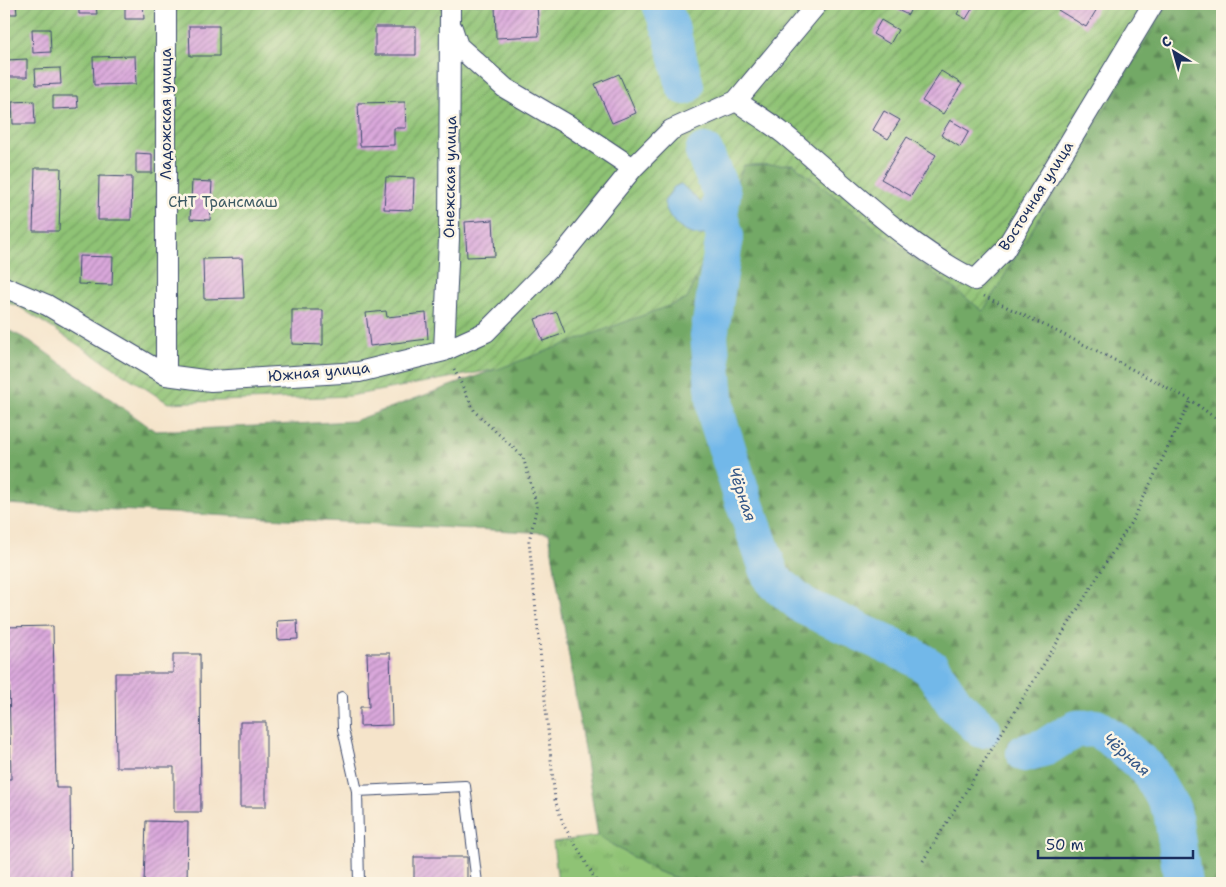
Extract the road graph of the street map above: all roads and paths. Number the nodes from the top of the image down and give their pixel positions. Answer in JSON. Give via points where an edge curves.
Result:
{"nodes":[{"id":1,"x":166,"y":4,"type":"edge"},
{"id":2,"x":817,"y":4,"type":"edge"},
{"id":3,"x":1153,"y":4,"type":"edge"},
{"id":4,"x":450,"y":11,"type":"edge"},
{"id":5,"x":736,"y":101,"type":"junction"},
{"id":6,"x":632,"y":168,"type":"junction"},
{"id":7,"x":975,"y":280,"type":"junction"},
{"id":8,"x":4,"y":287,"type":"edge"},
{"id":9,"x":444,"y":351,"type":"junction"},
{"id":10,"x":166,"y":374,"type":"junction"},
{"id":11,"x":1191,"y":400,"type":"junction"},
{"id":12,"x":1222,"y":423,"type":"edge"},
{"id":13,"x":342,"y":697,"type":"dead end"},
{"id":14,"x":357,"y":791,"type":"junction"},
{"id":15,"x":923,"y":861,"type":"dead end"},
{"id":16,"x":359,"y":883,"type":"edge"},
{"id":17,"x":477,"y":883,"type":"edge"},
{"id":18,"x":597,"y":883,"type":"edge"}],
"edges":[{"from":1,"to":10,"type":"street","name":"Ладожская улица"},
{"from":2,"to":5,"type":"street"},
{"from":3,"to":7,"type":"street","name":"Восточная улица","via":[[1004,251]]},
{"from":4,"to":6,"type":"street","via":[[458,46],[505,88]]},
{"from":4,"to":9,"type":"street","name":"Онежская улица","via":[[449,239]]},
{"from":5,"to":6,"type":"street","name":"Южная улица","via":[[671,130]]},
{"from":5,"to":7,"type":"street","via":[[782,133],[877,215],[946,266]]},
{"from":6,"to":9,"type":"street","name":"Южная улица","via":[[564,252],[486,332]]},
{"from":7,"to":11,"type":"path","via":[[984,296]]},
{"from":8,"to":10,"type":"street","name":"Южная улица","via":[[47,305]]},
{"from":9,"to":10,"type":"street","name":"Южная улица","via":[[359,372],[211,380]]},
{"from":9,"to":18,"type":"path","via":[[475,412],[523,457],[537,506],[529,541],[555,800],[564,826]]},
{"from":11,"to":12,"type":"path"},
{"from":11,"to":15,"type":"path","via":[[1132,519]]},
{"from":13,"to":14,"type":"lane","via":[[343,729]]},
{"from":14,"to":16,"type":"lane"},
{"from":14,"to":17,"type":"lane","via":[[465,786]]}]}
